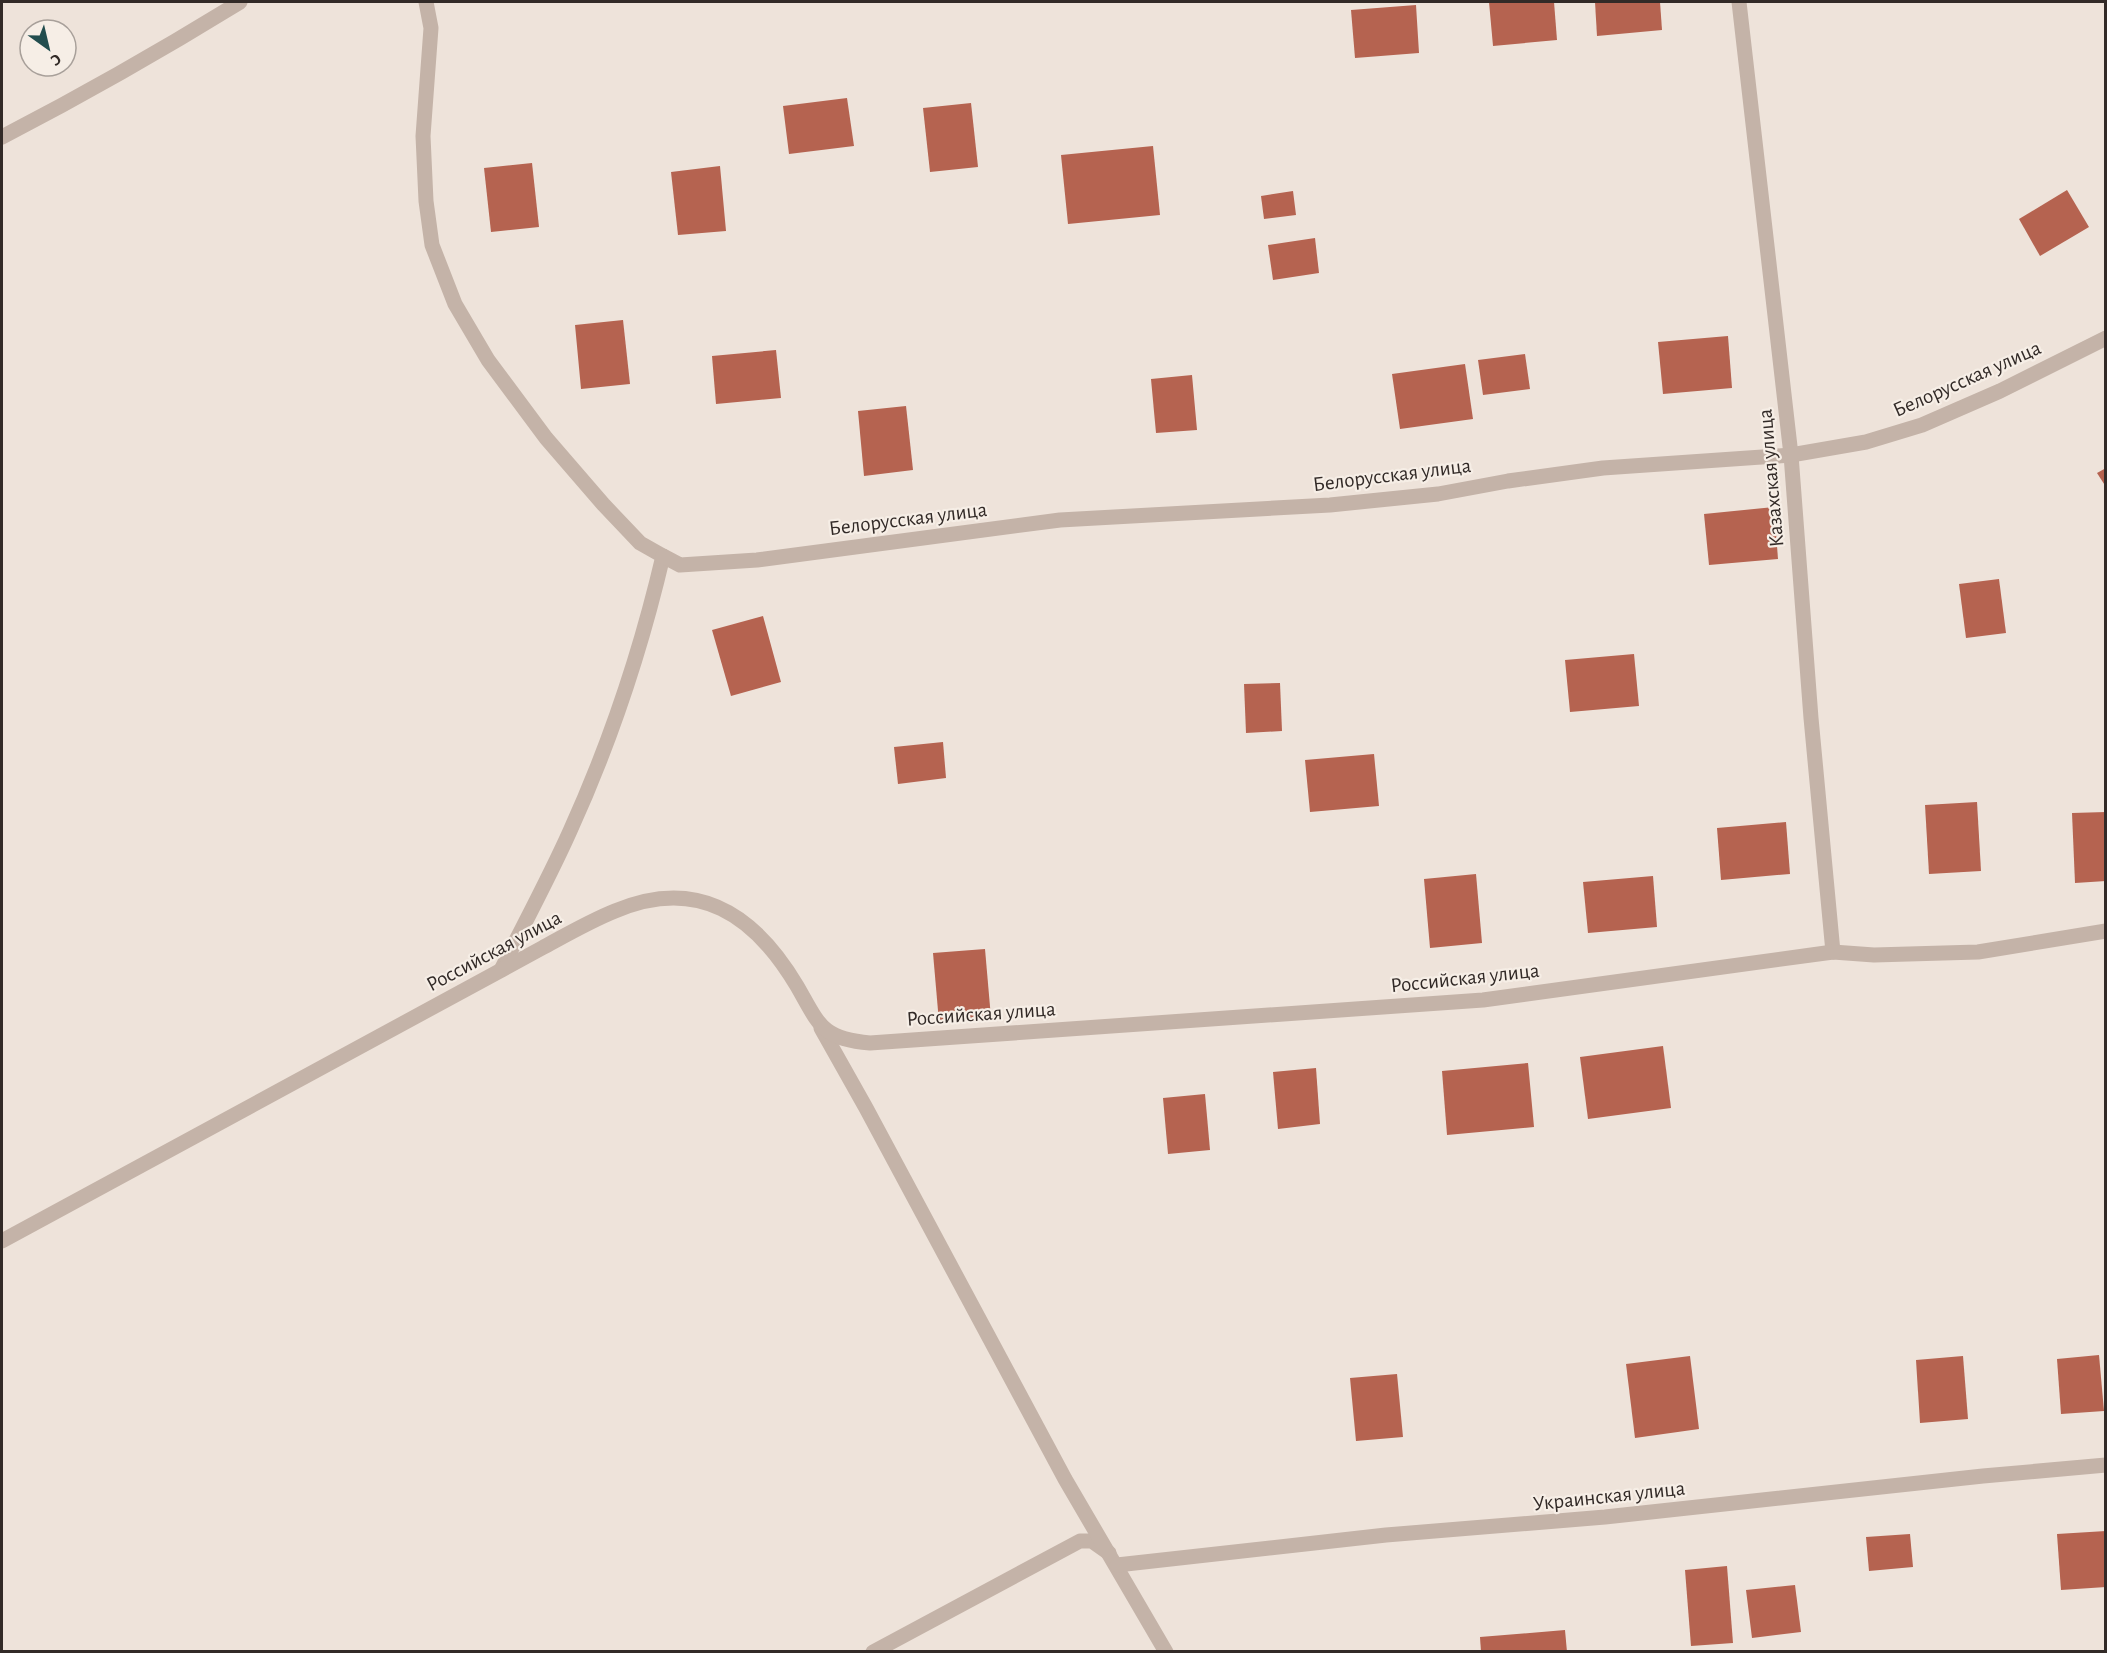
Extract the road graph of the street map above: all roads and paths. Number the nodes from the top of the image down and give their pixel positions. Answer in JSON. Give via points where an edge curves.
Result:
{"nodes":[{"id":1,"x":240,"y":2,"type":"edge"},
{"id":2,"x":426,"y":2,"type":"edge"},
{"id":3,"x":1738,"y":2,"type":"edge"},
{"id":4,"x":2,"y":137,"type":"edge"},
{"id":5,"x":2106,"y":338,"type":"edge"},
{"id":6,"x":1791,"y":454,"type":"junction"},
{"id":7,"x":663,"y":556,"type":"junction"},
{"id":8,"x":2106,"y":931,"type":"edge"},
{"id":9,"x":1833,"y":952,"type":"junction"},
{"id":10,"x":501,"y":970,"type":"junction"},
{"id":11,"x":818,"y":1023,"type":"junction"},
{"id":12,"x":2,"y":1241,"type":"edge"},
{"id":13,"x":2106,"y":1466,"type":"edge"},
{"id":14,"x":1113,"y":1559,"type":"junction"},
{"id":15,"x":873,"y":1652,"type":"edge"},
{"id":16,"x":1166,"y":1652,"type":"edge"}],
"edges":[{"from":1,"to":4,"type":"street"},
{"from":2,"to":7,"type":"street","name":"Белорусская улица","via":[[431,28],[423,136],[426,201],[432,245],[455,304],[488,360],[546,438],[640,543]]},
{"from":3,"to":6,"type":"street","name":"Казахская улица"},
{"from":5,"to":6,"type":"street","name":"Белорусская улица","via":[[1922,426],[1866,442]]},
{"from":6,"to":7,"type":"street","name":"Белорусская улица","via":[[1603,468],[1438,494],[1330,505],[1060,520],[757,560],[680,565]]},
{"from":6,"to":9,"type":"street","name":"Казахская улица"},
{"from":7,"to":10,"type":"street","via":[[622,701],[570,831]]},
{"from":8,"to":9,"type":"street","name":"Российская улица","via":[[1978,952]]},
{"from":9,"to":11,"type":"street","name":"Российская улица","via":[[1483,1000],[1242,1017],[870,1043],[840,1038]]},
{"from":10,"to":11,"type":"street","name":"Российская улица","via":[[616,910],[668,899],[708,903],[734,914],[755,932],[796,984]]},
{"from":10,"to":12,"type":"street","name":"Российская улица"},
{"from":11,"to":14,"type":"street","via":[[1065,1479]]},
{"from":13,"to":14,"type":"street","name":"Украинская улица","via":[[1594,1518]]},
{"from":14,"to":15,"type":"street","via":[[1098,1543],[1080,1541]]},
{"from":14,"to":16,"type":"street"}]}
